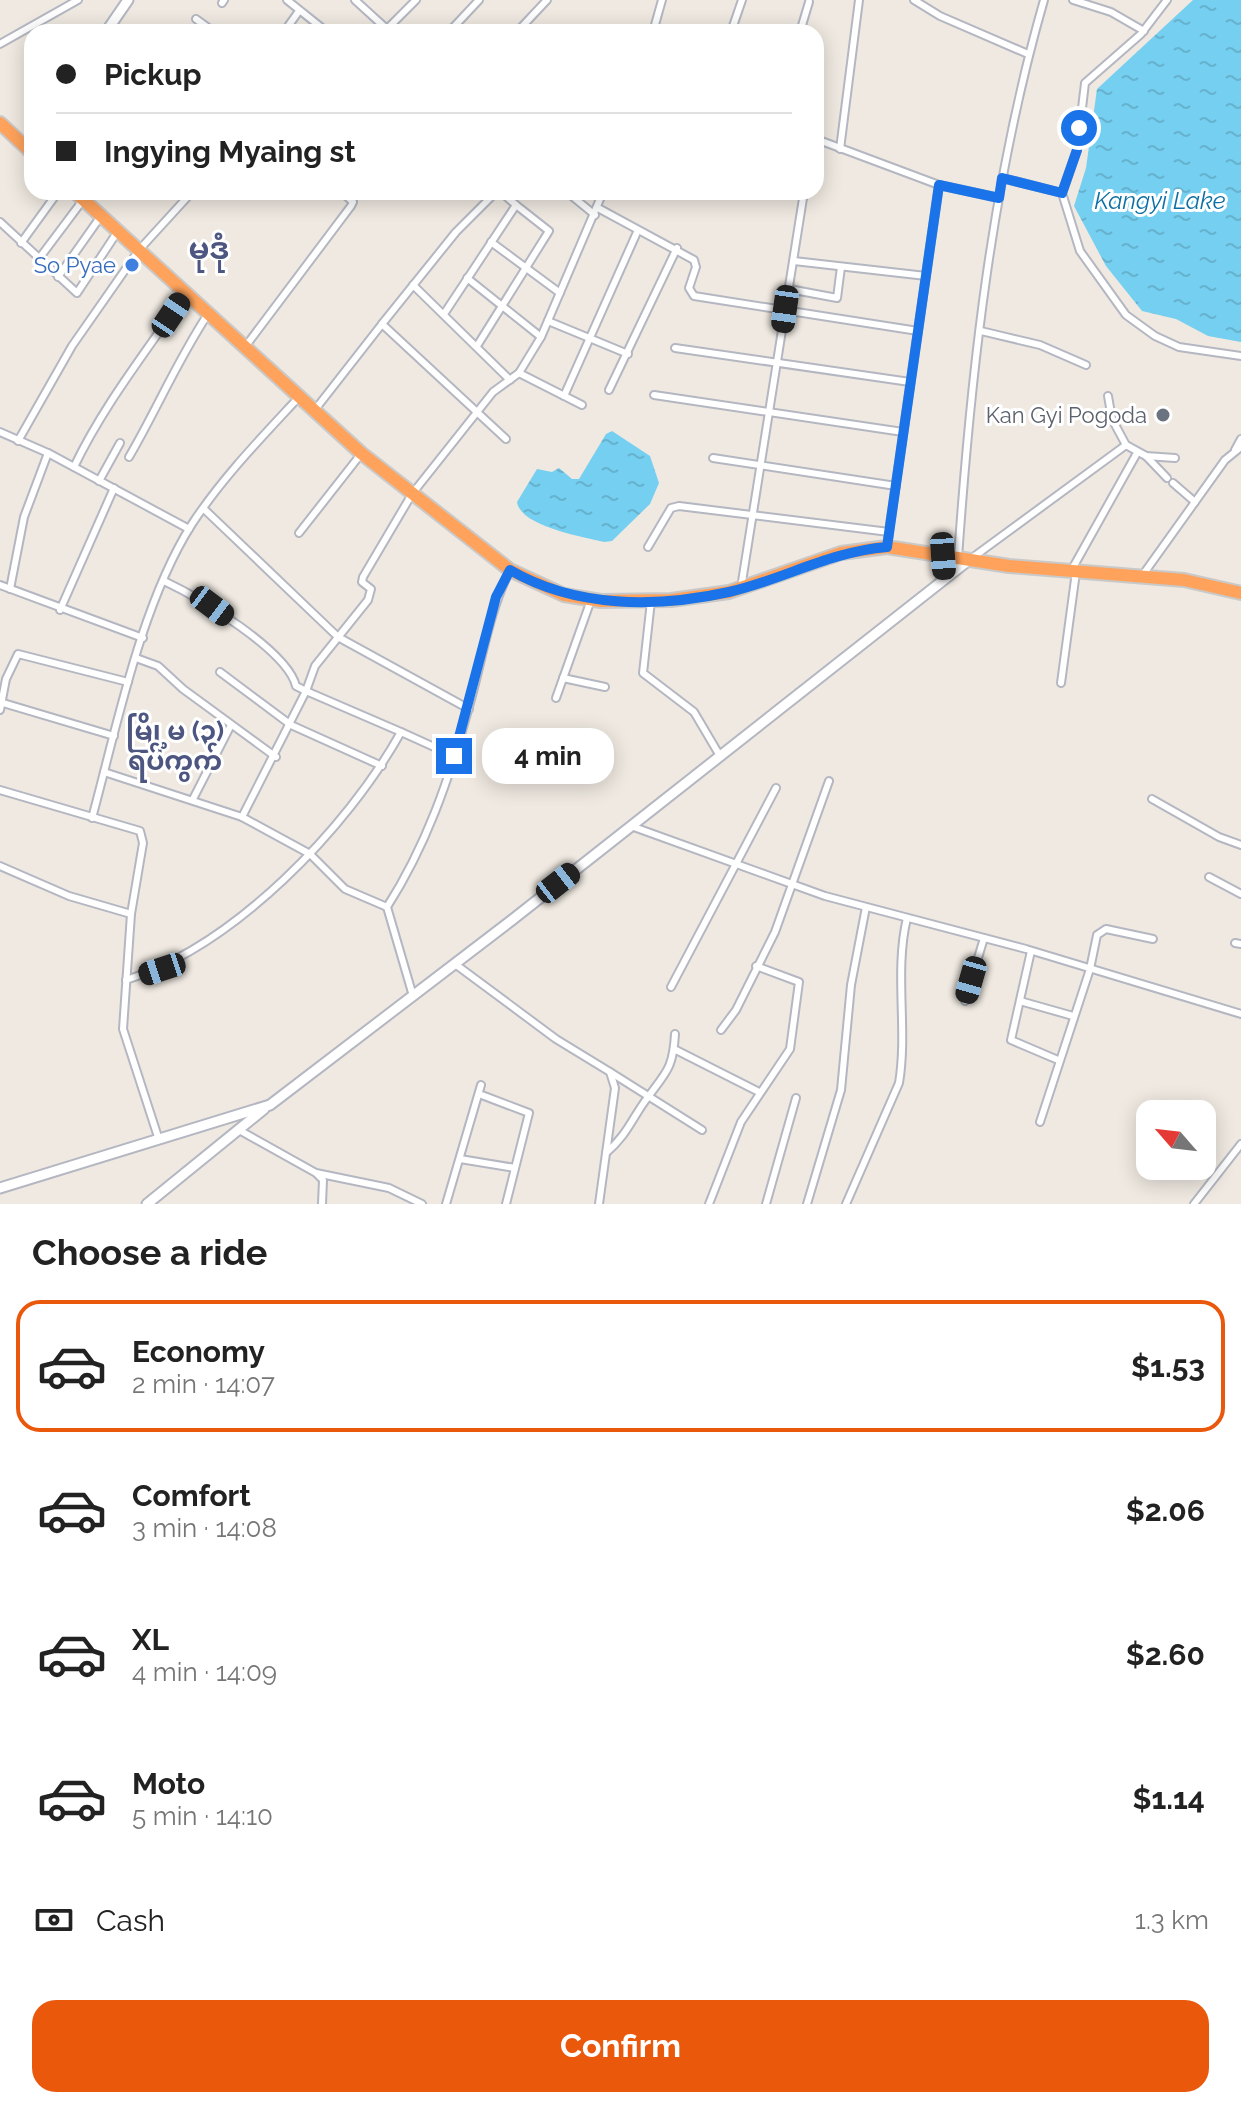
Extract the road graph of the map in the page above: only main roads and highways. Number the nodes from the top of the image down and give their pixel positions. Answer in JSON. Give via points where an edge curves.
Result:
{"nodes":[{"id":1,"x":128,"y":0,"type":"edge"},
{"id":2,"x":112,"y":24,"type":"edge"},
{"id":3,"x":0,"y":123,"type":"edge"},
{"id":4,"x":24,"y":141,"type":"edge"},
{"id":5,"x":83,"y":200,"type":"edge"},
{"id":6,"x":943,"y":556,"type":"junction"},
{"id":7,"x":964,"y":559,"type":"junction"},
{"id":8,"x":944,"y":577,"type":"junction"},
{"id":9,"x":1241,"y":593,"type":"edge"},
{"id":10,"x":270,"y":1105,"type":"junction"},
{"id":11,"x":0,"y":1188,"type":"edge"},
{"id":12,"x":147,"y":1204,"type":"edge"}],
"edges":[{"from":1,"to":2,"type":"main road"},
{"from":3,"to":4,"type":"highway"},
{"from":5,"to":6,"type":"highway","via":[[361,453],[510,570],[548,589],[591,600],[651,600],[741,588],[841,553],[887,547]]},
{"from":6,"to":7,"type":"highway"},
{"from":6,"to":8,"type":"main road"},
{"from":7,"to":8,"type":"main road"},
{"from":7,"to":9,"type":"highway","via":[[1142,576]]},
{"from":8,"to":10,"type":"main road"},
{"from":10,"to":11,"type":"main road"},
{"from":10,"to":12,"type":"main road"}]}
